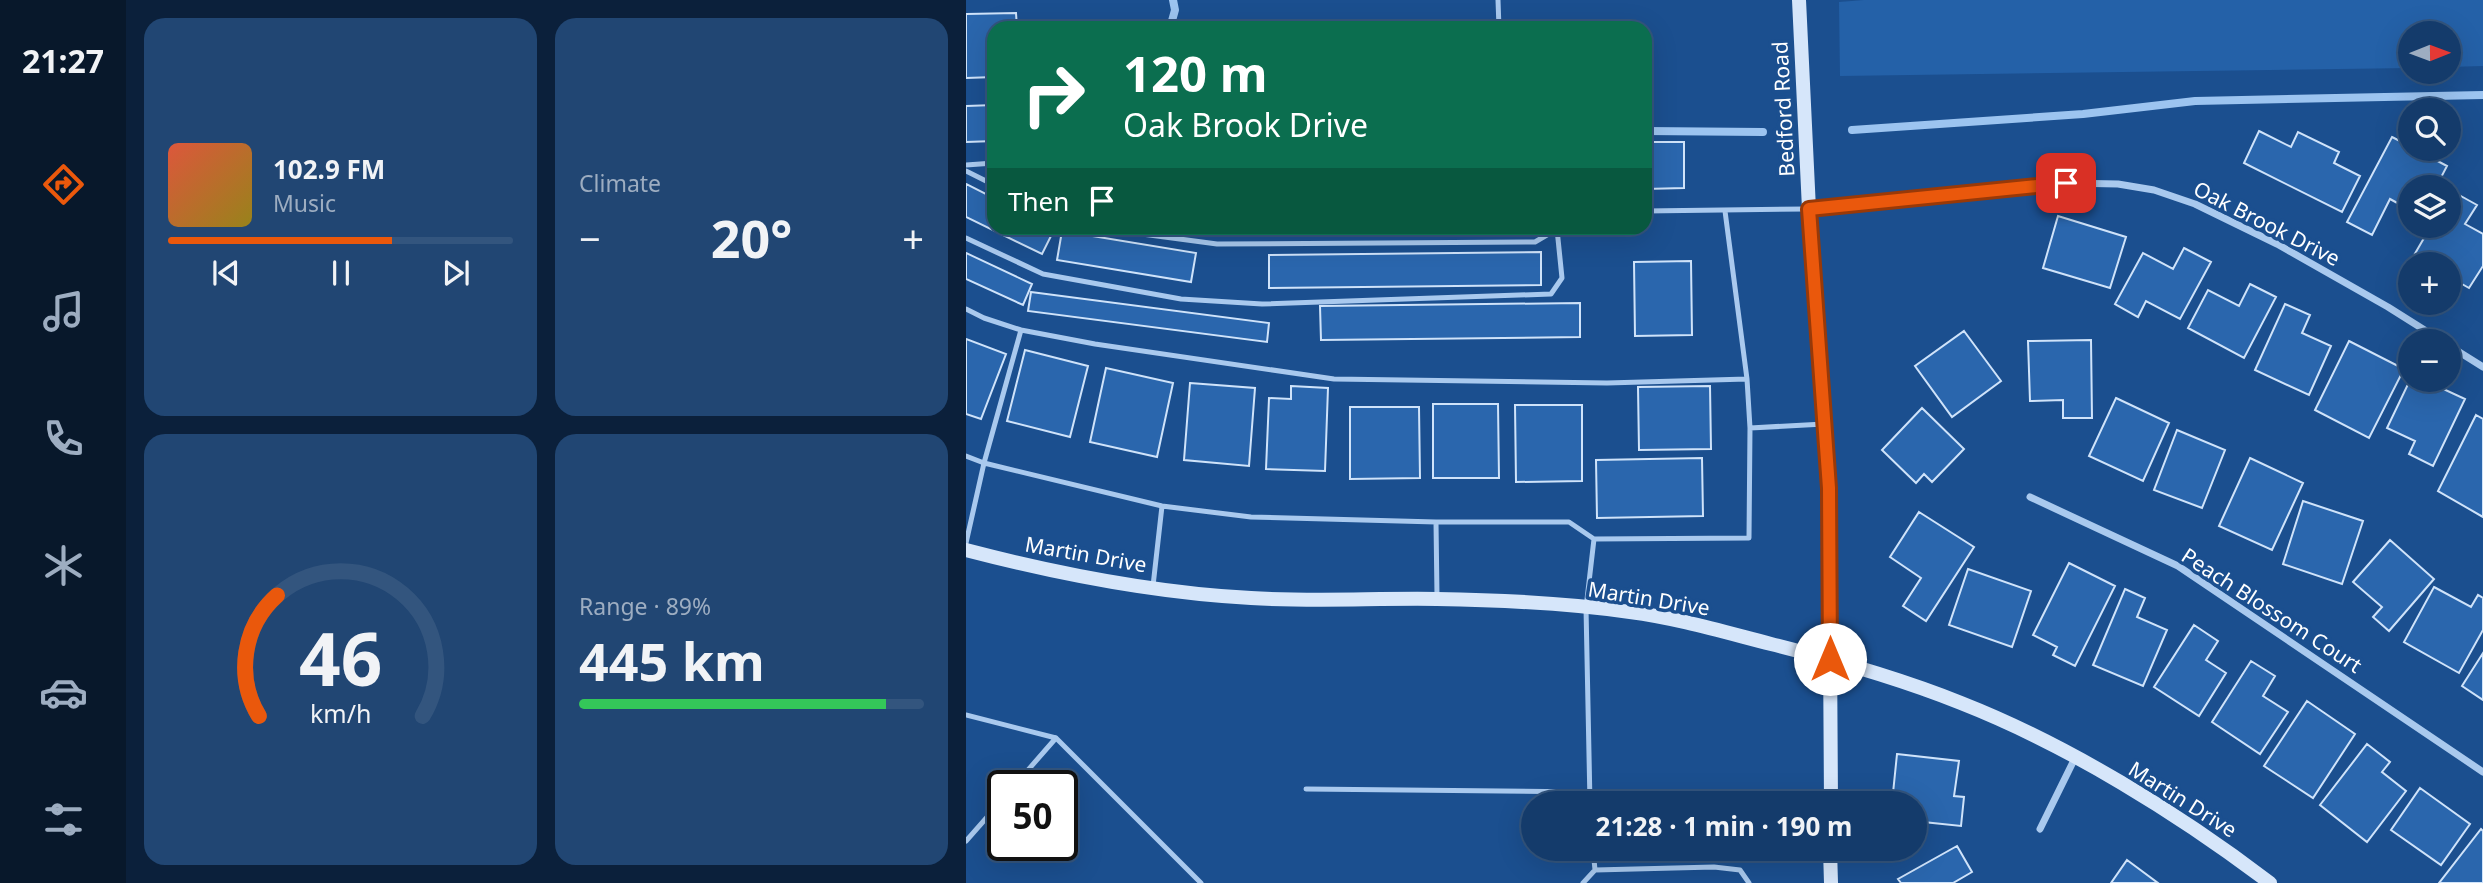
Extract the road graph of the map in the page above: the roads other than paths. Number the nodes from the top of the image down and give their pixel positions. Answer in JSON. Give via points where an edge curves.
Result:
{"nodes":[{"id":1,"x":1498,"y":0,"type":"edge"},
{"id":2,"x":1799,"y":0,"type":"edge"},
{"id":3,"x":1499,"y":21,"type":"edge"},
{"id":4,"x":987,"y":164,"type":"edge"},
{"id":5,"x":966,"y":165,"type":"edge"},
{"id":6,"x":966,"y":171,"type":"edge"},
{"id":7,"x":987,"y":181,"type":"edge"},
{"id":8,"x":1809,"y":209,"type":"junction"},
{"id":9,"x":1652,"y":211,"type":"edge"},
{"id":10,"x":1726,"y":211,"type":"junction"},
{"id":11,"x":1150,"y":235,"type":"edge"},
{"id":12,"x":1546,"y":235,"type":"edge"},
{"id":13,"x":1559,"y":235,"type":"edge"},
{"id":14,"x":966,"y":238,"type":"edge"},
{"id":15,"x":966,"y":309,"type":"edge"},
{"id":16,"x":2423,"y":329,"type":"edge"},
{"id":17,"x":1021,"y":330,"type":"junction"},
{"id":18,"x":2461,"y":353,"type":"edge"},
{"id":19,"x":2483,"y":367,"type":"edge"},
{"id":20,"x":1747,"y":379,"type":"junction"},
{"id":21,"x":1825,"y":424,"type":"junction"},
{"id":22,"x":1750,"y":428,"type":"junction"},
{"id":23,"x":966,"y":456,"type":"edge"},
{"id":24,"x":984,"y":463,"type":"junction"},
{"id":25,"x":2030,"y":497,"type":"dead end"},
{"id":26,"x":1162,"y":506,"type":"junction"},
{"id":27,"x":1436,"y":522,"type":"junction"},
{"id":28,"x":1594,"y":539,"type":"junction"},
{"id":29,"x":966,"y":543,"type":"edge"},
{"id":30,"x":966,"y":550,"type":"edge"},
{"id":31,"x":1153,"y":587,"type":"junction"},
{"id":32,"x":1437,"y":599,"type":"junction"},
{"id":33,"x":1586,"y":608,"type":"junction"},
{"id":34,"x":1830,"y":659,"type":"junction"},
{"id":35,"x":966,"y":715,"type":"edge"},
{"id":36,"x":1056,"y":738,"type":"junction"},
{"id":37,"x":2075,"y":758,"type":"junction"},
{"id":38,"x":1028,"y":770,"type":"edge"},
{"id":39,"x":2483,"y":772,"type":"edge"},
{"id":40,"x":1306,"y":789,"type":"dead end"},
{"id":41,"x":1521,"y":791,"type":"edge"},
{"id":42,"x":1590,"y":791,"type":"edge"},
{"id":43,"x":1830,"y":791,"type":"edge"},
{"id":44,"x":987,"y":817,"type":"edge"},
{"id":45,"x":2039,"y":829,"type":"dead end"},
{"id":46,"x":966,"y":841,"type":"edge"},
{"id":47,"x":1594,"y":861,"type":"edge"},
{"id":48,"x":1830,"y":861,"type":"edge"},
{"id":49,"x":1595,"y":870,"type":"junction"},
{"id":50,"x":1201,"y":883,"type":"edge"},
{"id":51,"x":1583,"y":883,"type":"edge"},
{"id":52,"x":1749,"y":883,"type":"edge"},
{"id":53,"x":1831,"y":883,"type":"edge"},
{"id":54,"x":2270,"y":883,"type":"edge"}],
"edges":[{"from":1,"to":3,"type":"lane"},
{"from":2,"to":8,"type":"street","name":"Bedford Road"},
{"from":4,"to":5,"type":"lane"},
{"from":6,"to":7,"type":"lane"},
{"from":8,"to":10,"type":"lane"},
{"from":8,"to":16,"type":"street","name":"Oak Brook Drive","via":[[2066,183],[2154,190],[2195,204],[2277,244]]},
{"from":8,"to":21,"type":"street","name":"Bedford Road"},
{"from":9,"to":10,"type":"lane"},
{"from":10,"to":20,"type":"lane"},
{"from":11,"to":12,"type":"lane","via":[[1217,244],[1535,242]]},
{"from":13,"to":14,"type":"lane","via":[[1562,278],[1550,294],[1262,304],[1181,299],[1043,274]]},
{"from":15,"to":17,"type":"lane"},
{"from":17,"to":20,"type":"lane","via":[[1334,379],[1607,383]]},
{"from":17,"to":24,"type":"lane"},
{"from":18,"to":19,"type":"street"},
{"from":20,"to":22,"type":"lane"},
{"from":21,"to":22,"type":"lane"},
{"from":21,"to":34,"type":"street","name":"Bedford Road"},
{"from":22,"to":28,"type":"lane","via":[[1749,538]]},
{"from":23,"to":24,"type":"lane"},
{"from":24,"to":26,"type":"lane"},
{"from":24,"to":29,"type":"lane"},
{"from":25,"to":39,"type":"street","name":"Peach Blossom Court","via":[[2178,566]]},
{"from":26,"to":27,"type":"lane","via":[[1251,517]]},
{"from":26,"to":31,"type":"lane"},
{"from":27,"to":28,"type":"lane","via":[[1569,522]]},
{"from":27,"to":32,"type":"lane"},
{"from":28,"to":33,"type":"lane"},
{"from":30,"to":31,"type":"street","name":"Martin Drive"},
{"from":31,"to":32,"type":"street","name":"Martin Drive","via":[[1250,598]]},
{"from":32,"to":33,"type":"street","name":"Martin Drive"},
{"from":33,"to":34,"type":"street","name":"Martin Drive","via":[[1683,622]]},
{"from":33,"to":42,"type":"lane"},
{"from":34,"to":37,"type":"street","name":"Martin Drive","via":[[1966,705]]},
{"from":34,"to":43,"type":"street","name":"Bedford Road"},
{"from":35,"to":36,"type":"lane"},
{"from":36,"to":38,"type":"lane"},
{"from":36,"to":50,"type":"lane"},
{"from":37,"to":45,"type":"street"},
{"from":37,"to":54,"type":"street","name":"Martin Drive"},
{"from":40,"to":41,"type":"lane"},
{"from":44,"to":46,"type":"lane"},
{"from":47,"to":49,"type":"lane"},
{"from":48,"to":53,"type":"street"},
{"from":49,"to":51,"type":"lane"},
{"from":49,"to":52,"type":"lane","via":[[1727,868],[1740,870]]}]}
